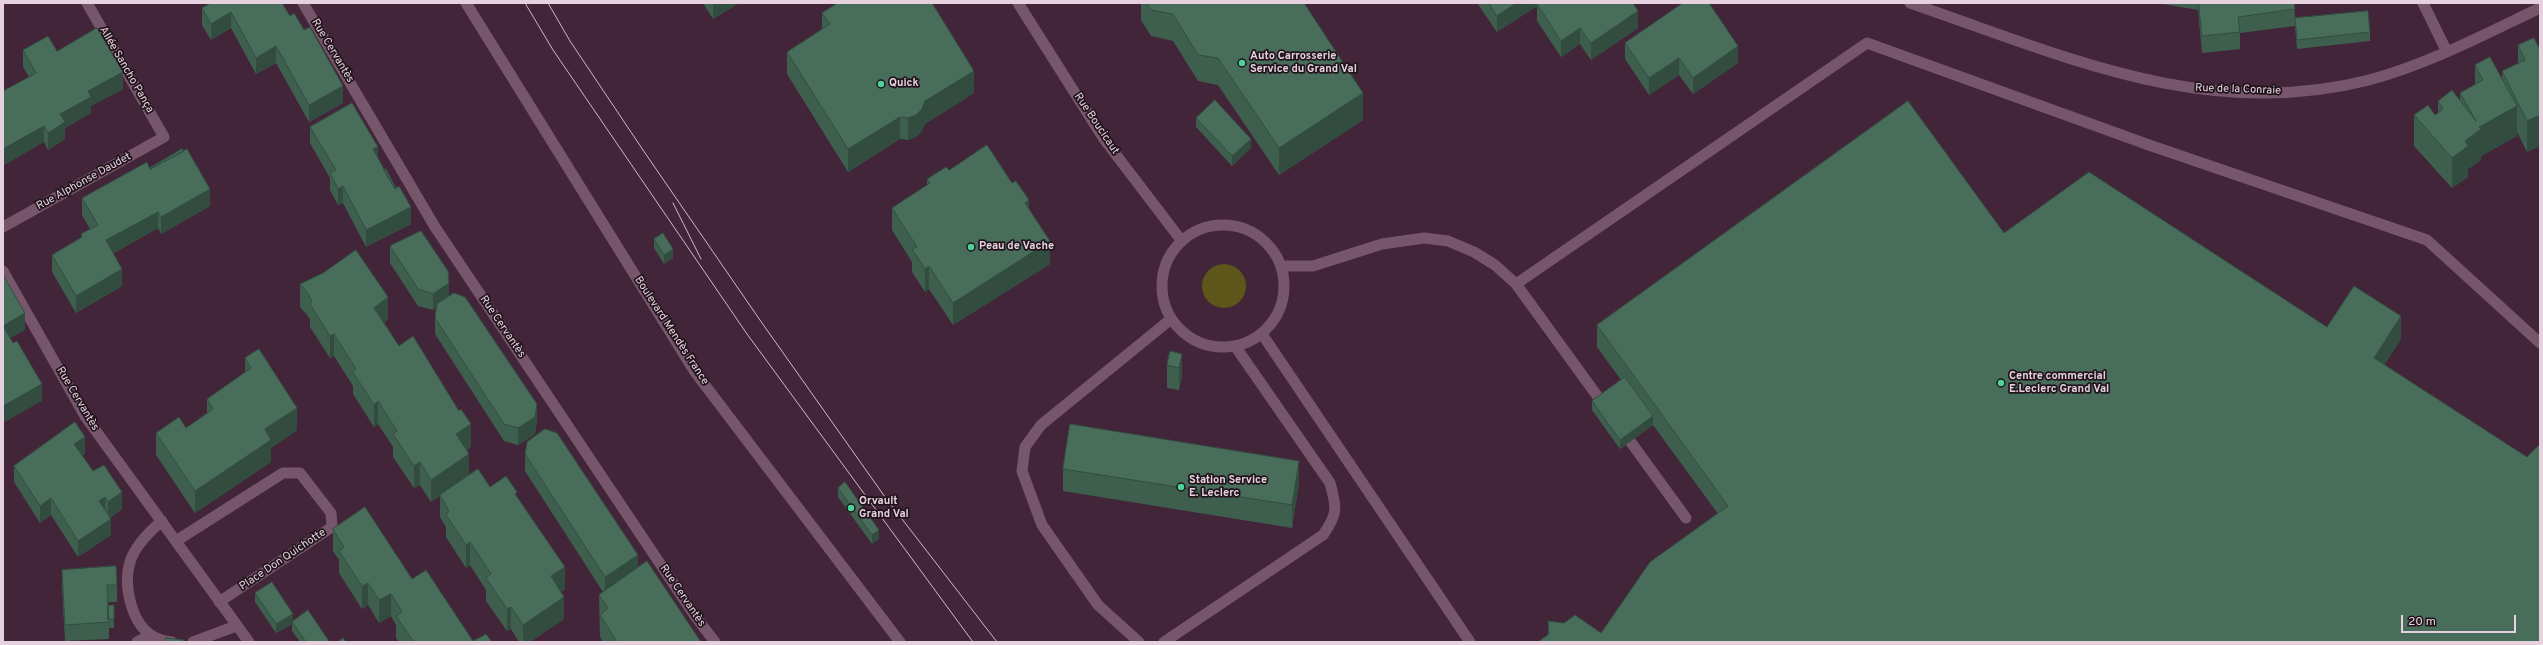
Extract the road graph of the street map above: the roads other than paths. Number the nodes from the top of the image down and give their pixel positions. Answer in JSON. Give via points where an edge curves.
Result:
{"nodes":[{"id":1,"x":87,"y":3,"type":"edge"},
{"id":2,"x":303,"y":3,"type":"edge"},
{"id":3,"x":466,"y":3,"type":"edge"},
{"id":4,"x":1018,"y":3,"type":"edge"},
{"id":5,"x":1910,"y":3,"type":"edge"},
{"id":6,"x":2423,"y":3,"type":"edge"},
{"id":7,"x":2540,"y":8,"type":"edge"},
{"id":8,"x":2447,"y":52,"type":"junction"},
{"id":9,"x":164,"y":137,"type":"joint"},
{"id":10,"x":3,"y":227,"type":"edge"},
{"id":11,"x":1181,"y":240,"type":"junction"},
{"id":12,"x":1281,"y":266,"type":"junction"},
{"id":13,"x":3,"y":271,"type":"edge"},
{"id":14,"x":1516,"y":284,"type":"junction"},
{"id":15,"x":1172,"y":319,"type":"junction"},
{"id":16,"x":1262,"y":334,"type":"junction"},
{"id":17,"x":2540,"y":344,"type":"edge"},
{"id":18,"x":1235,"y":346,"type":"junction"},
{"id":19,"x":1686,"y":518,"type":"dead end"},
{"id":20,"x":162,"y":521,"type":"junction"},
{"id":21,"x":176,"y":541,"type":"junction"},
{"id":22,"x":219,"y":602,"type":"junction"},
{"id":23,"x":236,"y":626,"type":"junction"},
{"id":24,"x":151,"y":635,"type":"junction"},
{"id":25,"x":137,"y":642,"type":"edge"},
{"id":26,"x":172,"y":642,"type":"edge"},
{"id":27,"x":194,"y":642,"type":"edge"},
{"id":28,"x":249,"y":642,"type":"edge"},
{"id":29,"x":715,"y":642,"type":"edge"},
{"id":30,"x":900,"y":642,"type":"edge"},
{"id":31,"x":1139,"y":642,"type":"edge"},
{"id":32,"x":1164,"y":642,"type":"edge"},
{"id":33,"x":1470,"y":642,"type":"edge"}],
"edges":[{"from":1,"to":9,"type":"street","name":"Allée Sancho Pança"},
{"from":2,"to":29,"type":"street","name":"Rue Cervantès","via":[[435,227],[695,616]]},
{"from":3,"to":30,"type":"street","name":"Boulevard Mendès France","via":[[695,372]]},
{"from":4,"to":11,"type":"street","name":"Rue Boucicaut","via":[[1104,139]]},
{"from":5,"to":8,"type":"street","name":"Rue de la Conraie","via":[[2110,72],[2206,92],[2283,92],[2369,80]]},
{"from":6,"to":8,"type":"street"},
{"from":7,"to":8,"type":"street","name":"Rue de la Conraie"},
{"from":9,"to":10,"type":"street","name":"Rue Alphonse Daudet"},
{"from":11,"to":12,"type":"street","via":[[1198,230],[1218,224],[1238,226],[1262,239],[1272,248]]},
{"from":11,"to":15,"type":"street","via":[[1164,269],[1162,286],[1164,304]]},
{"from":12,"to":14,"type":"street","via":[[1313,266],[1382,244],[1424,238],[1448,241],[1474,252],[1495,265]]},
{"from":12,"to":16,"type":"street","via":[[1285,284],[1282,303],[1274,320]]},
{"from":13,"to":20,"type":"street","name":"Rue Cervantès","via":[[85,416]]},
{"from":14,"to":17,"type":"street","via":[[1867,43],[2149,145],[2426,240]]},
{"from":14,"to":19,"type":"street"},
{"from":15,"to":18,"type":"street","via":[[1184,333],[1199,343],[1217,347]]},
{"from":15,"to":31,"type":"street","via":[[1041,425],[1025,447],[1022,471],[1042,525],[1098,605]]},
{"from":16,"to":18,"type":"street"},
{"from":16,"to":33,"type":"street"},
{"from":18,"to":32,"type":"street","via":[[1330,483],[1335,502],[1335,519],[1323,535]]},
{"from":20,"to":21,"type":"street","name":"Rue Cervantès"},
{"from":20,"to":24,"type":"street","via":[[142,542],[130,562],[127,584],[132,608],[140,623]]},
{"from":21,"to":22,"type":"street","name":"Rue Cervantès"},
{"from":21,"to":22,"type":"street","name":"Place Don Quichotte","via":[[282,473],[300,473],[331,513],[332,527]]},
{"from":22,"to":23,"type":"street","name":"Rue Cervantès"},
{"from":23,"to":27,"type":"street"},
{"from":23,"to":28,"type":"street","name":"Rue Cervantès"},
{"from":24,"to":25,"type":"street"},
{"from":24,"to":26,"type":"street"}]}
